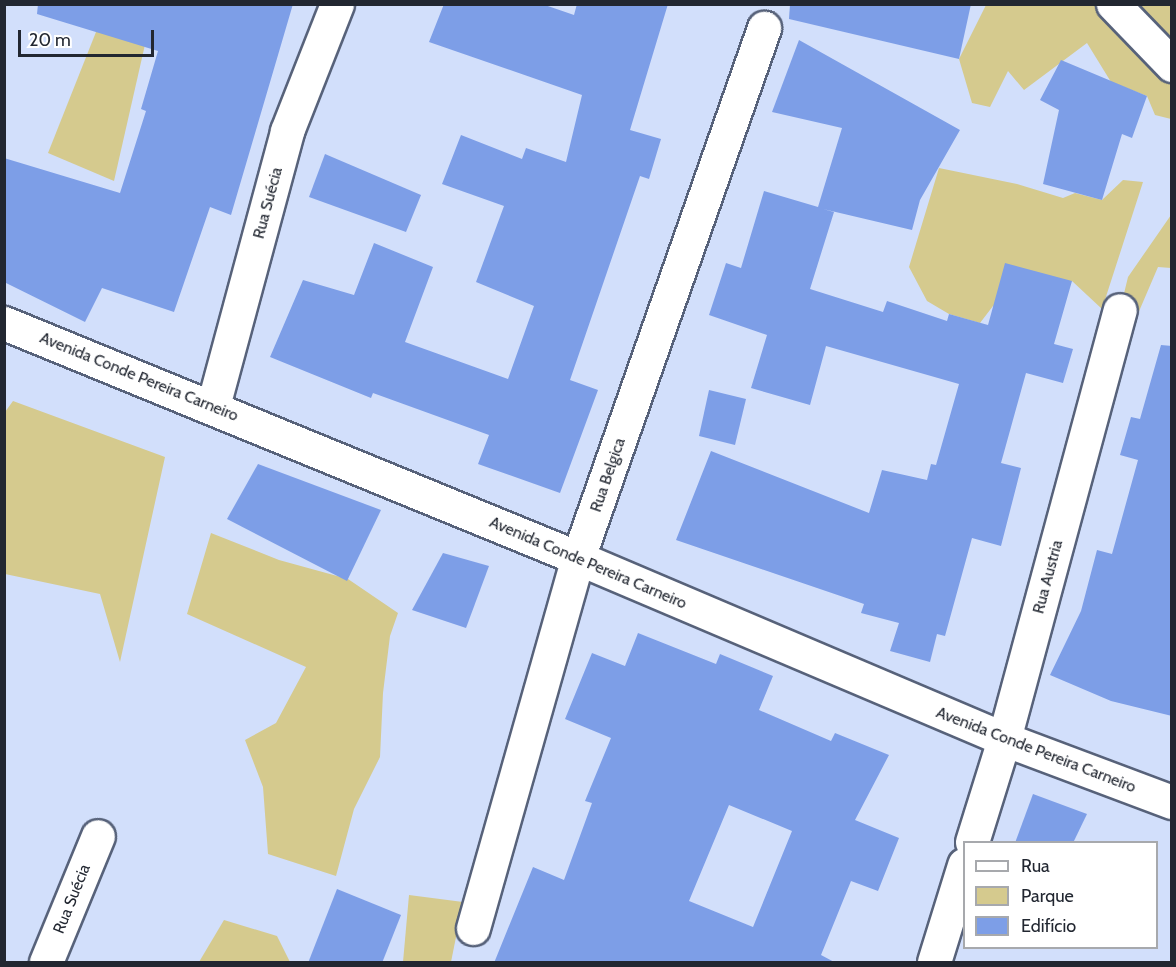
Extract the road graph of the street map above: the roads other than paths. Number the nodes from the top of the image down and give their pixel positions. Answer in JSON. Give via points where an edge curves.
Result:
{"nodes":[{"id":1,"x":337,"y":4,"type":"edge"},
{"id":2,"x":1113,"y":4,"type":"edge"},
{"id":3,"x":764,"y":28,"type":"dead end"},
{"id":4,"x":1172,"y":65,"type":"edge"},
{"id":5,"x":1120,"y":309,"type":"dead end"},
{"id":6,"x":4,"y":322,"type":"edge"},
{"id":7,"x":213,"y":406,"type":"junction"},
{"id":8,"x":579,"y":558,"type":"junction"},
{"id":9,"x":1004,"y":740,"type":"junction"},
{"id":10,"x":1172,"y":802,"type":"edge"},
{"id":11,"x":98,"y":836,"type":"dead end"},
{"id":12,"x":973,"y":841,"type":"edge"},
{"id":13,"x":963,"y":868,"type":"edge"},
{"id":14,"x":472,"y":928,"type":"dead end"},
{"id":15,"x":46,"y":963,"type":"edge"},
{"id":16,"x":933,"y":963,"type":"edge"}],
"edges":[{"from":1,"to":7,"type":"street","name":"Rua Suécia","via":[[287,131]]},
{"from":2,"to":4,"type":"street"},
{"from":3,"to":8,"type":"street","name":"Rua Belgica"},
{"from":5,"to":9,"type":"street","name":"Rua Austria"},
{"from":6,"to":7,"type":"street","name":"Avenida Conde Pereira Carneiro"},
{"from":7,"to":8,"type":"street","name":"Avenida Conde Pereira Carneiro"},
{"from":8,"to":9,"type":"street","name":"Avenida Conde Pereira Carneiro"},
{"from":8,"to":14,"type":"street","name":"Rua Belgica"},
{"from":9,"to":10,"type":"street","name":"Avenida Conde Pereira Carneiro"},
{"from":9,"to":12,"type":"street","name":"Rua Austria"},
{"from":11,"to":15,"type":"street","name":"Rua Suécia"},
{"from":13,"to":16,"type":"street"}]}
